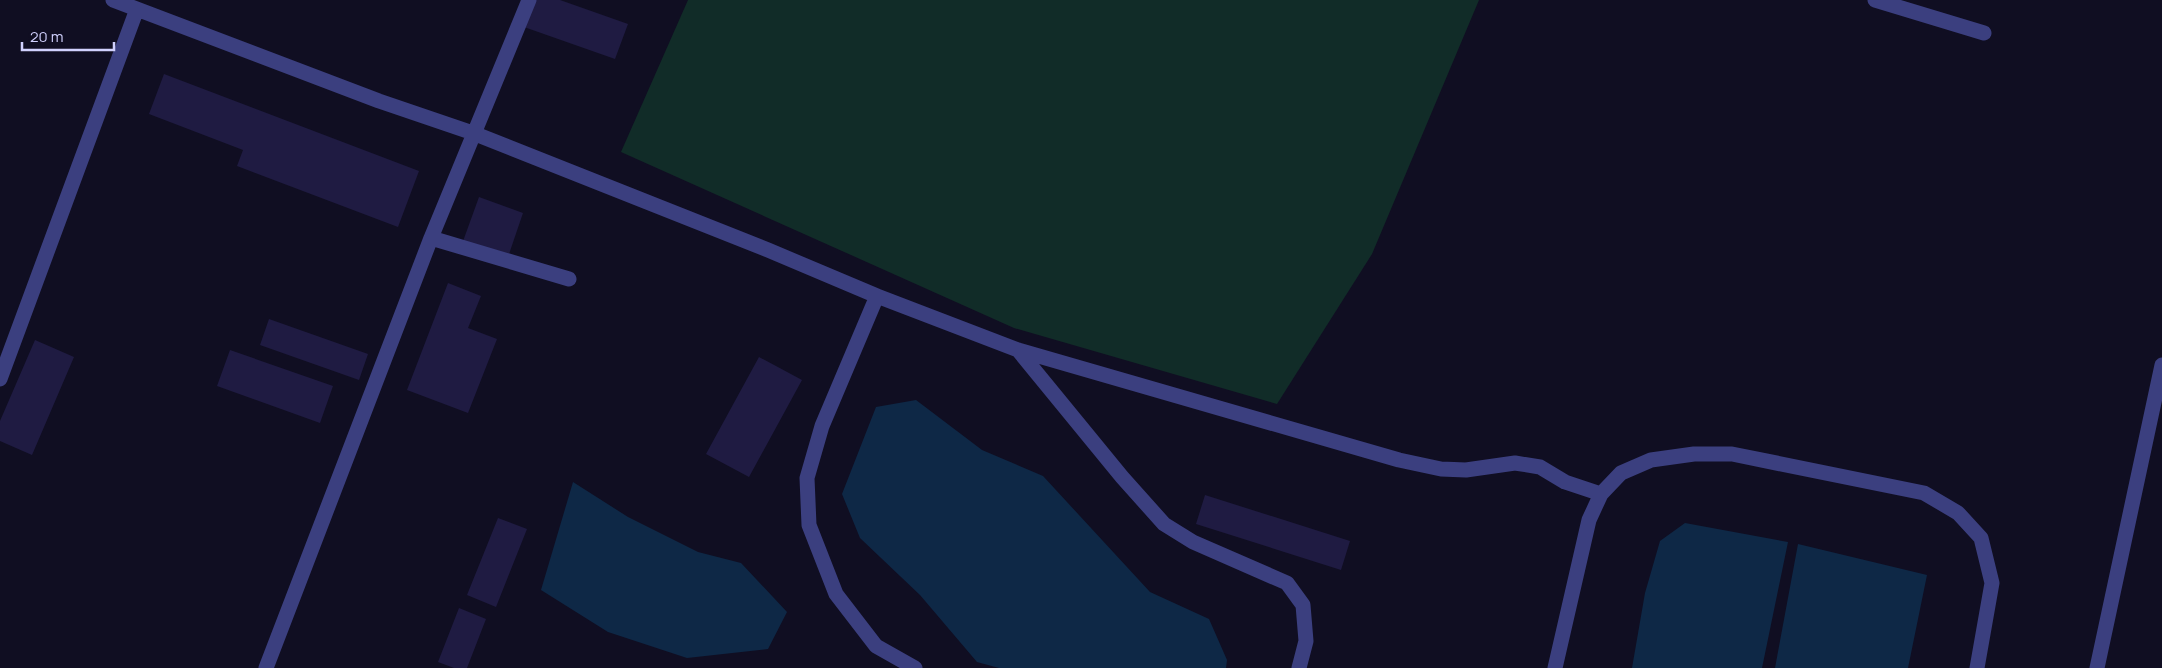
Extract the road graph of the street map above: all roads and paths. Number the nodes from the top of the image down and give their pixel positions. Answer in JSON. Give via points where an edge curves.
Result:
{"nodes":[{"id":1,"x":113,"y":0,"type":"edge"},
{"id":2,"x":528,"y":0,"type":"edge"},
{"id":3,"x":1875,"y":0,"type":"edge"},
{"id":4,"x":137,"y":9,"type":"junction"},
{"id":5,"x":1984,"y":33,"type":"dead end"},
{"id":6,"x":473,"y":133,"type":"junction"},
{"id":7,"x":432,"y":238,"type":"junction"},
{"id":8,"x":569,"y":279,"type":"dead end"},
{"id":9,"x":877,"y":296,"type":"junction"},
{"id":10,"x":1018,"y":350,"type":"junction"},
{"id":11,"x":2162,"y":364,"type":"edge"},
{"id":12,"x":0,"y":378,"type":"edge"},
{"id":13,"x":1601,"y":494,"type":"junction"},
{"id":14,"x":266,"y":668,"type":"edge"},
{"id":15,"x":915,"y":668,"type":"edge"},
{"id":16,"x":1298,"y":668,"type":"edge"},
{"id":17,"x":1555,"y":668,"type":"edge"},
{"id":18,"x":1977,"y":668,"type":"edge"},
{"id":19,"x":2097,"y":668,"type":"edge"}],
"edges":[{"from":1,"to":4,"type":"street"},
{"from":2,"to":6,"type":"street"},
{"from":3,"to":5,"type":"street"},
{"from":4,"to":6,"type":"street","via":[[378,101]]},
{"from":4,"to":12,"type":"street"},
{"from":6,"to":7,"type":"street"},
{"from":6,"to":9,"type":"street"},
{"from":7,"to":8,"type":"street"},
{"from":7,"to":14,"type":"street"},
{"from":9,"to":10,"type":"street"},
{"from":9,"to":15,"type":"street","via":[[822,426],[807,478],[809,525],[836,594],[876,646]]},
{"from":10,"to":13,"type":"street","via":[[1399,460],[1441,469],[1466,470],[1515,463],[1540,468],[1565,482]]},
{"from":10,"to":16,"type":"street","via":[[1164,524],[1193,542],[1286,583],[1303,605],[1306,641]]},
{"from":11,"to":19,"type":"street"},
{"from":13,"to":17,"type":"street","via":[[1589,520]]},
{"from":13,"to":18,"type":"street","via":[[1622,473],[1651,460],[1694,454],[1732,454],[1924,493],[1958,513],[1981,538],[1992,583]]}]}
